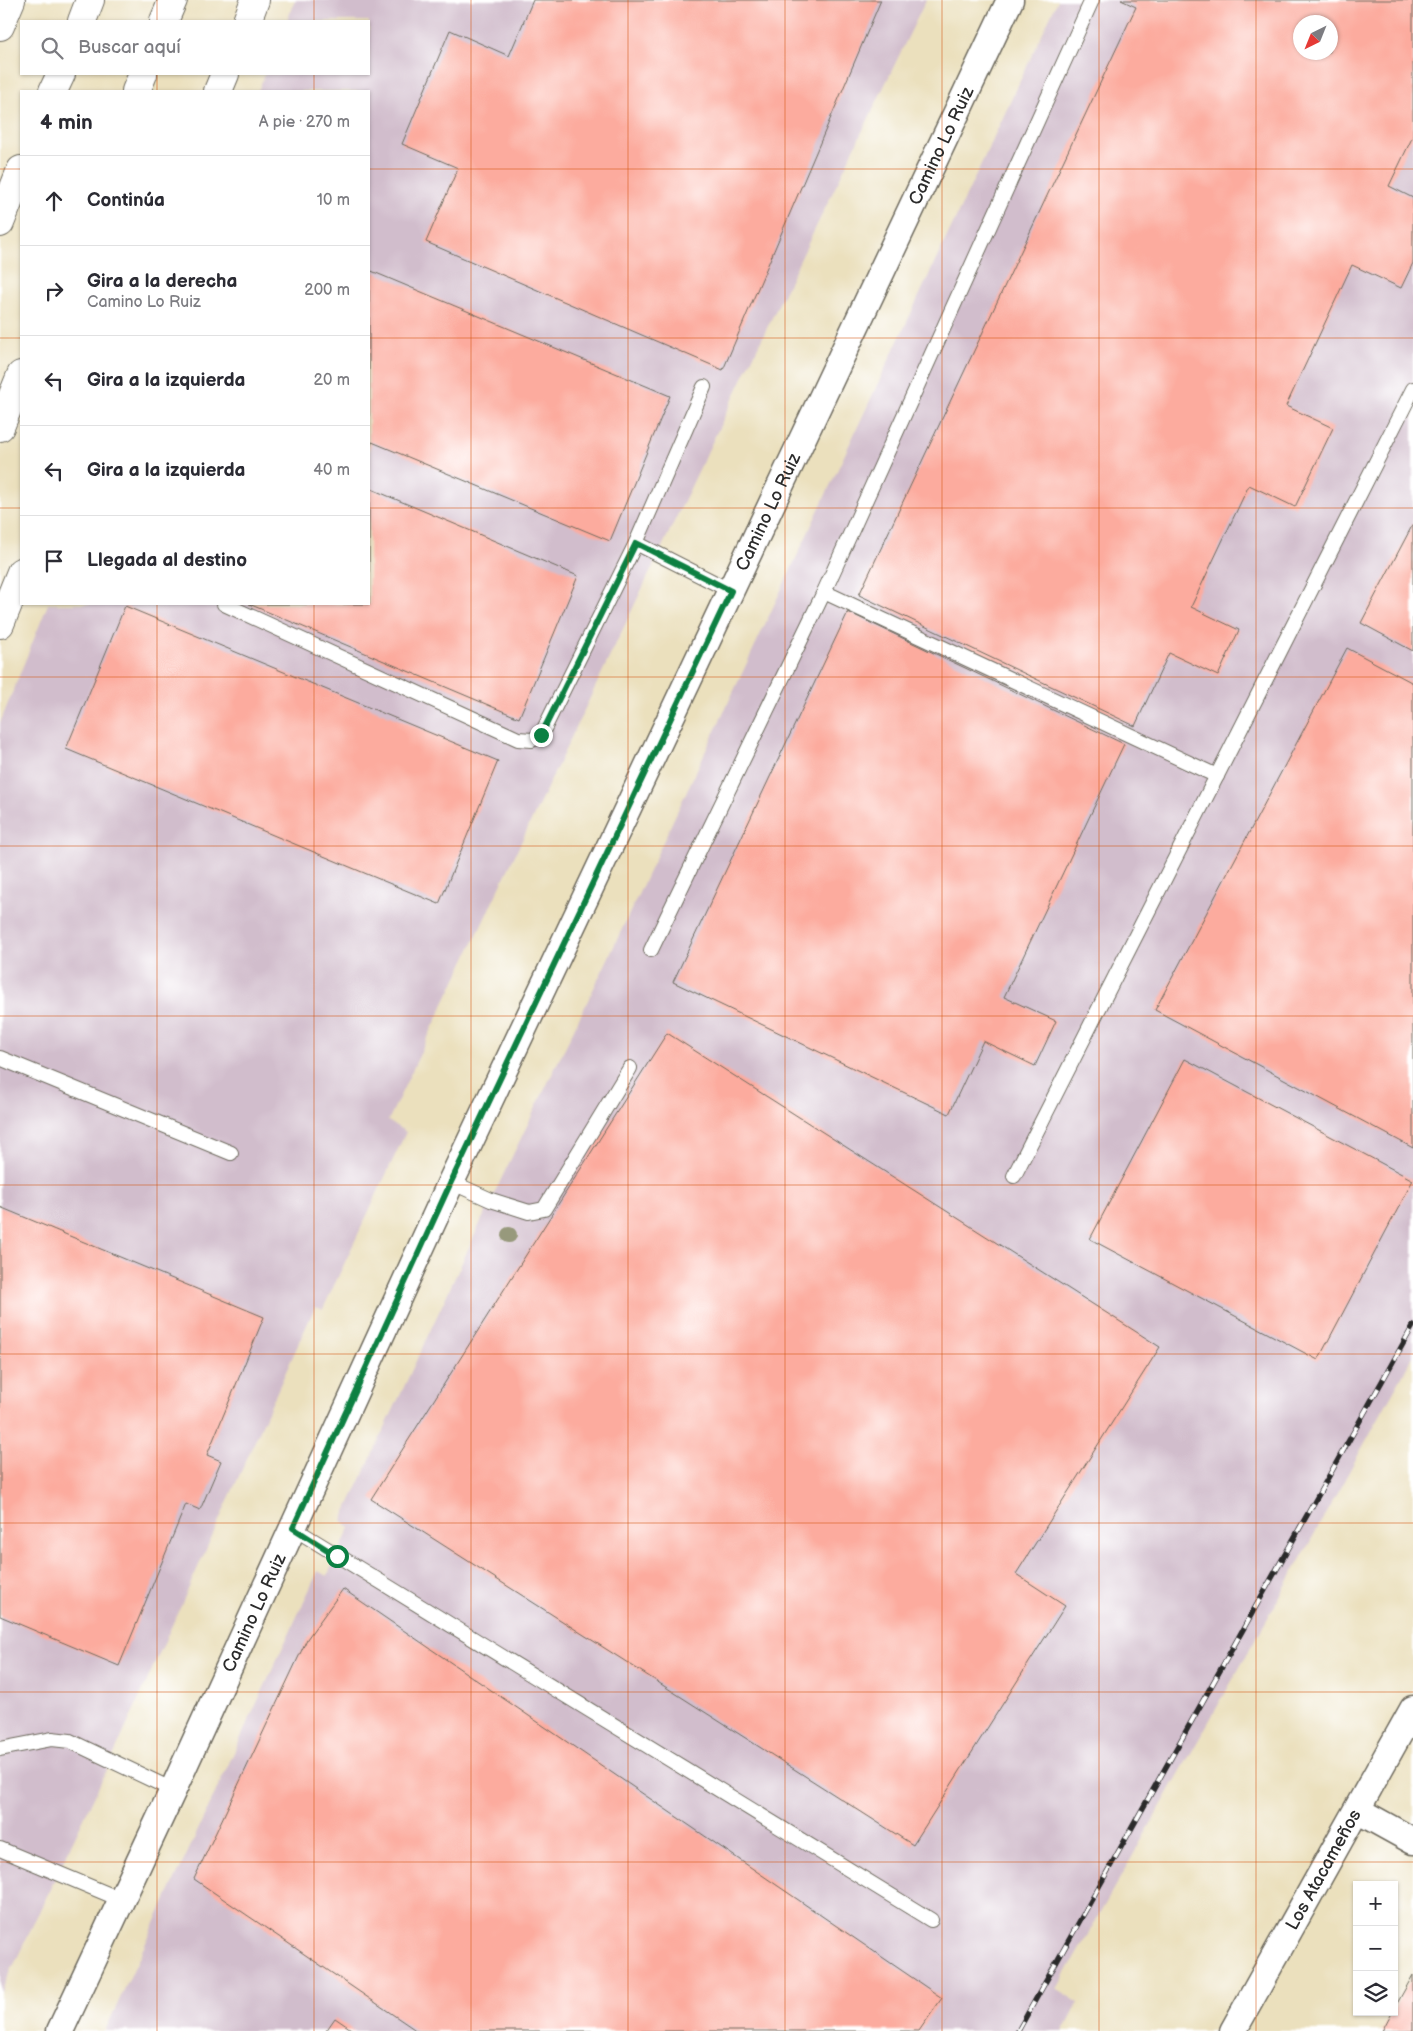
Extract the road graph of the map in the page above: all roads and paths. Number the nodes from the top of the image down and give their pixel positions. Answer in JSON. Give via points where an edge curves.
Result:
{"nodes":[{"id":1,"x":10,"y":0,"type":"edge"},
{"id":2,"x":90,"y":0,"type":"edge"},
{"id":3,"x":173,"y":0,"type":"edge"},
{"id":4,"x":256,"y":0,"type":"edge"},
{"id":5,"x":1010,"y":0,"type":"edge"},
{"id":6,"x":1092,"y":0,"type":"edge"},
{"id":7,"x":82,"y":20,"type":"edge"},
{"id":8,"x":164,"y":20,"type":"edge"},
{"id":9,"x":247,"y":20,"type":"edge"},
{"id":10,"x":0,"y":26,"type":"edge"},
{"id":11,"x":60,"y":75,"type":"edge"},
{"id":12,"x":143,"y":75,"type":"edge"},
{"id":13,"x":225,"y":75,"type":"edge"},
{"id":14,"x":53,"y":90,"type":"edge"},
{"id":15,"x":136,"y":90,"type":"edge"},
{"id":16,"x":218,"y":90,"type":"edge"},
{"id":17,"x":20,"y":173,"type":"edge"},
{"id":18,"x":0,"y":223,"type":"edge"},
{"id":19,"x":20,"y":377,"type":"edge"},
{"id":20,"x":704,"y":387,"type":"dead end"},
{"id":21,"x":1413,"y":389,"type":"edge"},
{"id":22,"x":0,"y":427,"type":"edge"},
{"id":23,"x":636,"y":543,"type":"junction"},
{"id":24,"x":20,"y":574,"type":"edge"},
{"id":25,"x":731,"y":591,"type":"junction"},
{"id":26,"x":824,"y":592,"type":"junction"},
{"id":27,"x":226,"y":605,"type":"edge"},
{"id":28,"x":0,"y":624,"type":"edge"},
{"id":29,"x":1217,"y":776,"type":"junction"},
{"id":30,"x":651,"y":950,"type":"dead end"},
{"id":31,"x":0,"y":1058,"type":"edge"},
{"id":32,"x":630,"y":1068,"type":"dead end"},
{"id":33,"x":231,"y":1153,"type":"dead end"},
{"id":34,"x":1014,"y":1176,"type":"dead end"},
{"id":35,"x":451,"y":1182,"type":"junction"},
{"id":36,"x":293,"y":1528,"type":"junction"},
{"id":37,"x":1413,"y":1709,"type":"edge"},
{"id":38,"x":0,"y":1749,"type":"edge"},
{"id":39,"x":173,"y":1790,"type":"junction"},
{"id":40,"x":1357,"y":1810,"type":"junction"},
{"id":41,"x":1413,"y":1841,"type":"edge"},
{"id":42,"x":0,"y":1849,"type":"edge"},
{"id":43,"x":122,"y":1900,"type":"junction"},
{"id":44,"x":931,"y":1920,"type":"dead end"},
{"id":45,"x":60,"y":2031,"type":"edge"},
{"id":46,"x":1233,"y":2031,"type":"edge"}],
"edges":[{"from":1,"to":10,"type":"main road"},
{"from":2,"to":7,"type":"main road"},
{"from":3,"to":8,"type":"main road"},
{"from":4,"to":9,"type":"main road"},
{"from":5,"to":25,"type":"street","name":"Camino Lo Ruiz"},
{"from":6,"to":26,"type":"lane"},
{"from":11,"to":14,"type":"main road"},
{"from":12,"to":15,"type":"main road"},
{"from":13,"to":16,"type":"main road"},
{"from":17,"to":18,"type":"main road"},
{"from":19,"to":22,"type":"main road"},
{"from":20,"to":23,"type":"lane"},
{"from":21,"to":29,"type":"lane"},
{"from":23,"to":25,"type":"lane"},
{"from":23,"to":27,"type":"lane","via":[[541,735],[532,740],[518,739]]},
{"from":24,"to":28,"type":"main road"},
{"from":25,"to":35,"type":"street","name":"Camino Lo Ruiz"},
{"from":26,"to":29,"type":"lane"},
{"from":26,"to":30,"type":"lane"},
{"from":29,"to":34,"type":"lane"},
{"from":31,"to":33,"type":"lane"},
{"from":32,"to":35,"type":"lane","via":[[544,1210],[529,1212]]},
{"from":35,"to":36,"type":"street","name":"Camino Lo Ruiz"},
{"from":36,"to":39,"type":"street","name":"Camino Lo Ruiz"},
{"from":36,"to":44,"type":"lane"},
{"from":37,"to":40,"type":"street","name":"Los Atacameños"},
{"from":38,"to":39,"type":"lane","via":[[52,1739],[70,1741]]},
{"from":39,"to":43,"type":"street","name":"Camino Lo Ruiz"},
{"from":40,"to":41,"type":"street"},
{"from":40,"to":46,"type":"street","name":"Los Atacameños"},
{"from":42,"to":43,"type":"lane"},
{"from":43,"to":45,"type":"street","name":"Camino Lo Ruiz"}]}
